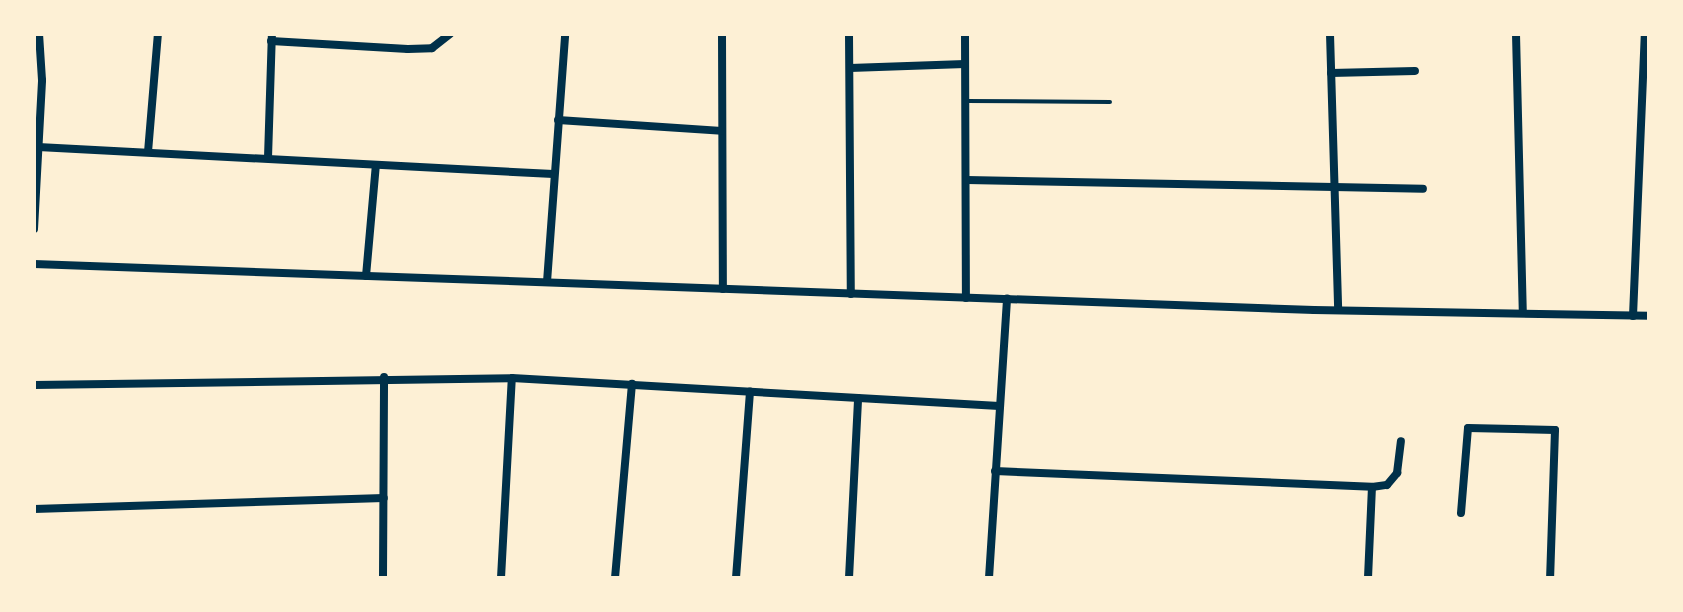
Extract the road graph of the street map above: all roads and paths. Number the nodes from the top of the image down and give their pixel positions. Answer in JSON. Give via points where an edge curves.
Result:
{"nodes":[{"id":1,"x":39,"y":34,"type":"edge"},
{"id":2,"x":158,"y":34,"type":"edge"},
{"id":3,"x":450,"y":34,"type":"edge"},
{"id":4,"x":565,"y":34,"type":"edge"},
{"id":5,"x":722,"y":34,"type":"edge"},
{"id":6,"x":849,"y":34,"type":"edge"},
{"id":7,"x":965,"y":34,"type":"edge"},
{"id":8,"x":1330,"y":34,"type":"edge"},
{"id":9,"x":1516,"y":34,"type":"edge"},
{"id":10,"x":1645,"y":34,"type":"edge"},
{"id":11,"x":271,"y":38,"type":"edge"},
{"id":12,"x":965,"y":64,"type":"junction"},
{"id":13,"x":850,"y":68,"type":"junction"},
{"id":14,"x":1415,"y":71,"type":"dead end"},
{"id":15,"x":1331,"y":73,"type":"junction"},
{"id":16,"x":966,"y":101,"type":"junction"},
{"id":17,"x":1110,"y":102,"type":"dead end"},
{"id":18,"x":558,"y":120,"type":"junction"},
{"id":19,"x":722,"y":131,"type":"junction"},
{"id":20,"x":38,"y":147,"type":"junction"},
{"id":21,"x":148,"y":152,"type":"junction"},
{"id":22,"x":268,"y":158,"type":"junction"},
{"id":23,"x":376,"y":165,"type":"junction"},
{"id":24,"x":553,"y":174,"type":"junction"},
{"id":25,"x":967,"y":180,"type":"junction"},
{"id":26,"x":1423,"y":189,"type":"dead end"},
{"id":27,"x":1334,"y":190,"type":"junction"},
{"id":28,"x":34,"y":229,"type":"edge"},
{"id":29,"x":34,"y":264,"type":"edge"},
{"id":30,"x":366,"y":276,"type":"junction"},
{"id":31,"x":547,"y":282,"type":"junction"},
{"id":32,"x":723,"y":289,"type":"junction"},
{"id":33,"x":851,"y":294,"type":"junction"},
{"id":34,"x":966,"y":298,"type":"junction"},
{"id":35,"x":1007,"y":299,"type":"junction"},
{"id":36,"x":1338,"y":310,"type":"junction"},
{"id":37,"x":1523,"y":313,"type":"junction"},
{"id":38,"x":1633,"y":316,"type":"junction"},
{"id":39,"x":1649,"y":316,"type":"edge"},
{"id":40,"x":384,"y":377,"type":"junction"},
{"id":41,"x":512,"y":378,"type":"junction"},
{"id":42,"x":632,"y":384,"type":"junction"},
{"id":43,"x":34,"y":385,"type":"edge"},
{"id":44,"x":750,"y":392,"type":"junction"},
{"id":45,"x":858,"y":398,"type":"junction"},
{"id":46,"x":999,"y":406,"type":"junction"},
{"id":47,"x":1401,"y":441,"type":"dead end"},
{"id":48,"x":995,"y":471,"type":"junction"},
{"id":49,"x":1372,"y":487,"type":"junction"},
{"id":50,"x":384,"y":498,"type":"junction"},
{"id":51,"x":34,"y":509,"type":"edge"},
{"id":52,"x":1461,"y":513,"type":"dead end"},
{"id":53,"x":383,"y":578,"type":"edge"},
{"id":54,"x":501,"y":578,"type":"edge"},
{"id":55,"x":615,"y":578,"type":"edge"},
{"id":56,"x":736,"y":578,"type":"edge"},
{"id":57,"x":849,"y":578,"type":"edge"},
{"id":58,"x":989,"y":578,"type":"edge"},
{"id":59,"x":1368,"y":578,"type":"edge"},
{"id":60,"x":1550,"y":578,"type":"edge"}],
"edges":[{"from":1,"to":20,"type":"street"},
{"from":2,"to":21,"type":"street"},
{"from":3,"to":11,"type":"street","via":[[432,48],[408,49]]},
{"from":4,"to":18,"type":"street"},
{"from":5,"to":19,"type":"street"},
{"from":6,"to":13,"type":"street"},
{"from":7,"to":12,"type":"street"},
{"from":8,"to":15,"type":"street"},
{"from":9,"to":37,"type":"street"},
{"from":10,"to":38,"type":"street"},
{"from":11,"to":22,"type":"street"},
{"from":12,"to":13,"type":"street"},
{"from":12,"to":16,"type":"street"},
{"from":13,"to":33,"type":"street"},
{"from":14,"to":15,"type":"street"},
{"from":15,"to":27,"type":"street"},
{"from":16,"to":17,"type":"lane"},
{"from":16,"to":25,"type":"street"},
{"from":18,"to":19,"type":"street"},
{"from":18,"to":24,"type":"street"},
{"from":19,"to":32,"type":"street"},
{"from":20,"to":21,"type":"street"},
{"from":20,"to":28,"type":"street"},
{"from":21,"to":22,"type":"street"},
{"from":22,"to":23,"type":"street"},
{"from":23,"to":24,"type":"street"},
{"from":23,"to":30,"type":"street"},
{"from":24,"to":31,"type":"street"},
{"from":25,"to":27,"type":"street"},
{"from":25,"to":34,"type":"street"},
{"from":26,"to":27,"type":"street"},
{"from":27,"to":36,"type":"street"},
{"from":29,"to":30,"type":"street"},
{"from":30,"to":31,"type":"street"},
{"from":31,"to":32,"type":"street"},
{"from":32,"to":33,"type":"street"},
{"from":33,"to":34,"type":"street"},
{"from":34,"to":35,"type":"street"},
{"from":35,"to":36,"type":"street"},
{"from":35,"to":46,"type":"street"},
{"from":36,"to":37,"type":"street"},
{"from":37,"to":38,"type":"street"},
{"from":38,"to":39,"type":"street"},
{"from":40,"to":41,"type":"street"},
{"from":40,"to":43,"type":"street"},
{"from":40,"to":50,"type":"street"},
{"from":41,"to":42,"type":"street"},
{"from":41,"to":54,"type":"street"},
{"from":42,"to":44,"type":"street"},
{"from":42,"to":55,"type":"street"},
{"from":44,"to":45,"type":"street"},
{"from":44,"to":56,"type":"street"},
{"from":45,"to":46,"type":"street"},
{"from":45,"to":57,"type":"street"},
{"from":46,"to":48,"type":"street"},
{"from":47,"to":49,"type":"street","via":[[1397,473],[1387,485]]},
{"from":48,"to":49,"type":"street"},
{"from":48,"to":58,"type":"street"},
{"from":49,"to":59,"type":"street"},
{"from":50,"to":51,"type":"street"},
{"from":50,"to":53,"type":"street"},
{"from":52,"to":60,"type":"street","via":[[1468,428],[1555,430]]}]}
